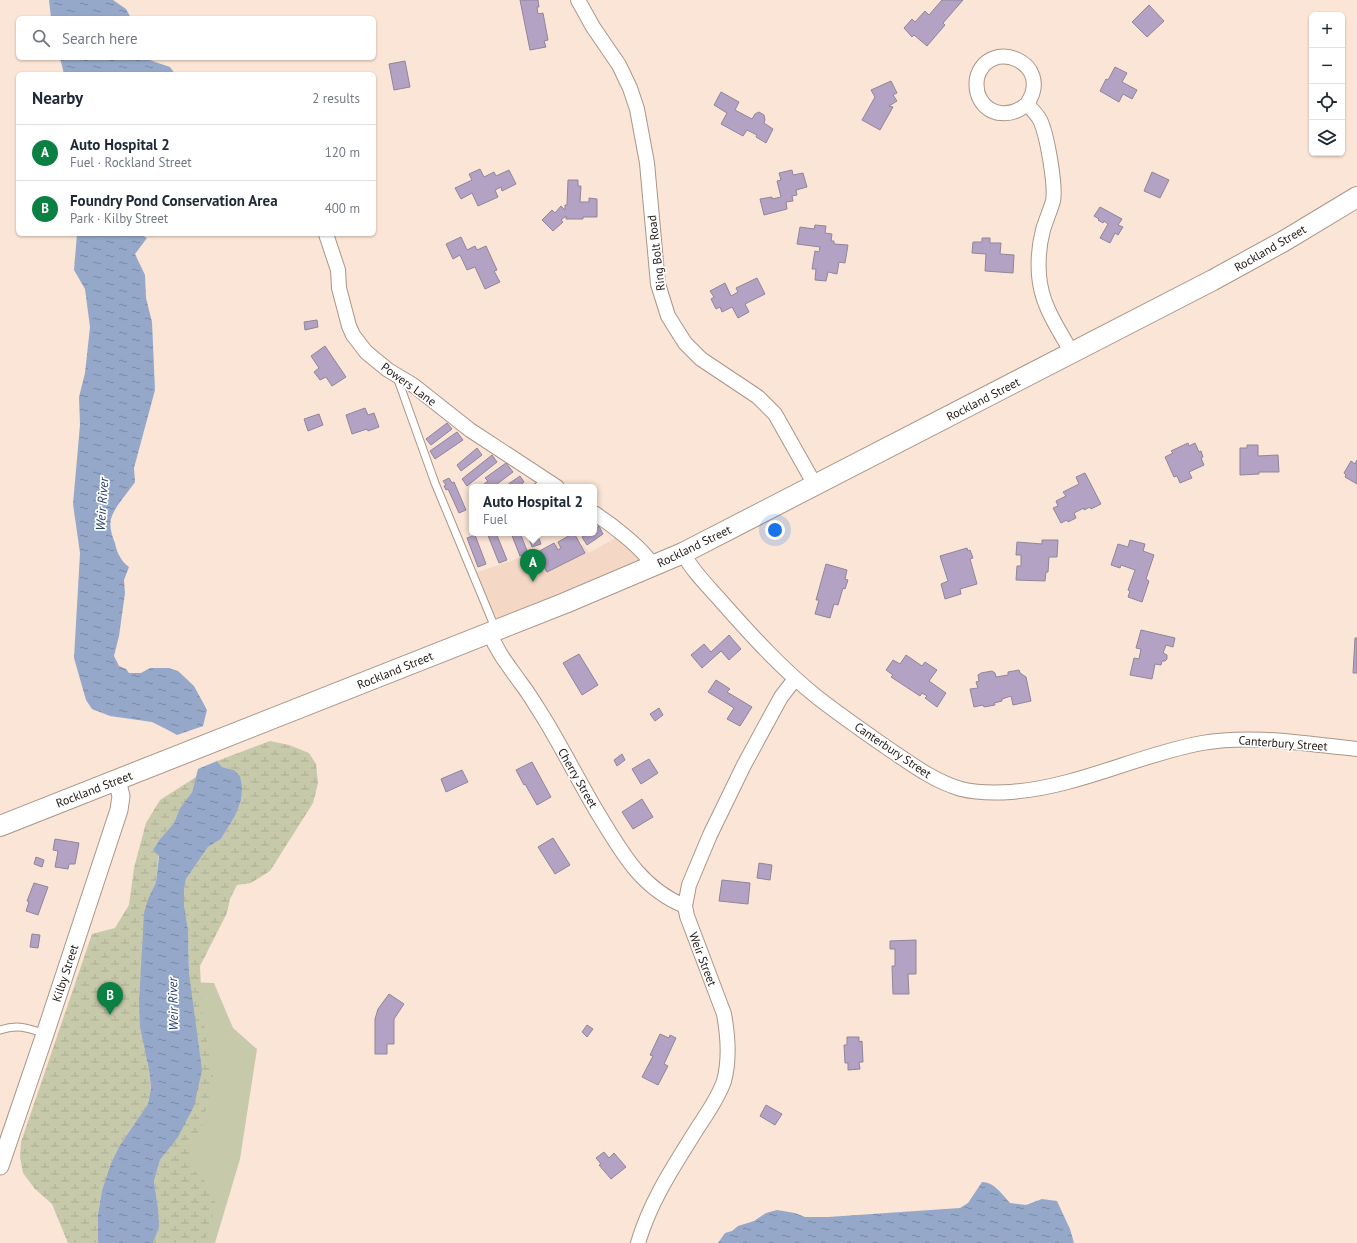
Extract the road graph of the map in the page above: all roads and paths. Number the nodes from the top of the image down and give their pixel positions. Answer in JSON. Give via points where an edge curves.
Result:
{"nodes":[{"id":1,"x":578,"y":0,"type":"edge"},
{"id":2,"x":1027,"y":104,"type":"junction"},
{"id":3,"x":1357,"y":197,"type":"edge"},
{"id":4,"x":327,"y":236,"type":"edge"},
{"id":5,"x":1072,"y":353,"type":"junction"},
{"id":6,"x":396,"y":375,"type":"junction"},
{"id":7,"x":546,"y":484,"type":"edge"},
{"id":8,"x":815,"y":485,"type":"junction"},
{"id":9,"x":597,"y":515,"type":"edge"},
{"id":10,"x":683,"y":553,"type":"junction"},
{"id":11,"x":652,"y":566,"type":"junction"},
{"id":12,"x":493,"y":632,"type":"junction"},
{"id":13,"x":795,"y":679,"type":"junction"},
{"id":14,"x":1357,"y":749,"type":"edge"},
{"id":15,"x":117,"y":780,"type":"junction"},
{"id":16,"x":0,"y":826,"type":"edge"},
{"id":17,"x":685,"y":906,"type":"junction"},
{"id":18,"x":0,"y":1030,"type":"edge"},
{"id":19,"x":45,"y":1034,"type":"junction"},
{"id":20,"x":0,"y":1166,"type":"edge"},
{"id":21,"x":638,"y":1243,"type":"edge"}],
"edges":[{"from":1,"to":8,"type":"street","name":"Ring Bolt Road","via":[[619,65],[637,109],[647,163],[658,284],[668,316],[682,339],[701,359],[767,404]]},
{"from":2,"to":2,"type":"street","via":[[1032,97],[1034,80],[1026,65],[1020,60],[1004,56],[996,57],[983,67],[976,82],[983,104],[997,113],[1005,114],[1017,111]]},
{"from":2,"to":5,"type":"street","via":[[1041,121],[1054,185],[1039,252],[1040,286],[1048,312]]},
{"from":3,"to":5,"type":"main road","name":"Rockland Street","via":[[1262,254]]},
{"from":4,"to":6,"type":"street","name":"Powers Lane","via":[[337,264],[339,288],[353,335],[371,356]]},
{"from":5,"to":8,"type":"main road","name":"Rockland Street"},
{"from":6,"to":7,"type":"street","name":"Powers Lane"},
{"from":6,"to":12,"type":"lane"},
{"from":8,"to":10,"type":"main road","name":"Rockland Street"},
{"from":9,"to":11,"type":"street","via":[[647,556]]},
{"from":10,"to":11,"type":"main road","name":"Rockland Street"},
{"from":10,"to":13,"type":"street","name":"Canterbury Street","via":[[692,568],[734,616]]},
{"from":11,"to":12,"type":"main road","name":"Rockland Street"},
{"from":12,"to":15,"type":"main road","name":"Rockland Street"},
{"from":12,"to":17,"type":"street","name":"Cherry Street","via":[[500,654],[542,716],[634,870],[675,902]]},
{"from":13,"to":14,"type":"street","name":"Canterbury Street","via":[[846,719],[919,770],[950,785],[970,791],[1003,792],[1048,787],[1168,751],[1216,741],[1260,740]]},
{"from":13,"to":17,"type":"street","name":"Weir Street","via":[[781,697],[728,797],[689,885]]},
{"from":15,"to":16,"type":"main road","name":"Rockland Street"},
{"from":15,"to":19,"type":"street","name":"Kilby Street","via":[[121,796],[119,810]]},
{"from":17,"to":21,"type":"street","name":"Weir Street","via":[[724,1014],[728,1043],[726,1070],[715,1101],[662,1185]]},
{"from":18,"to":19,"type":"lane","via":[[22,1027]]},
{"from":19,"to":20,"type":"street","name":"Kilby Street"}]}
